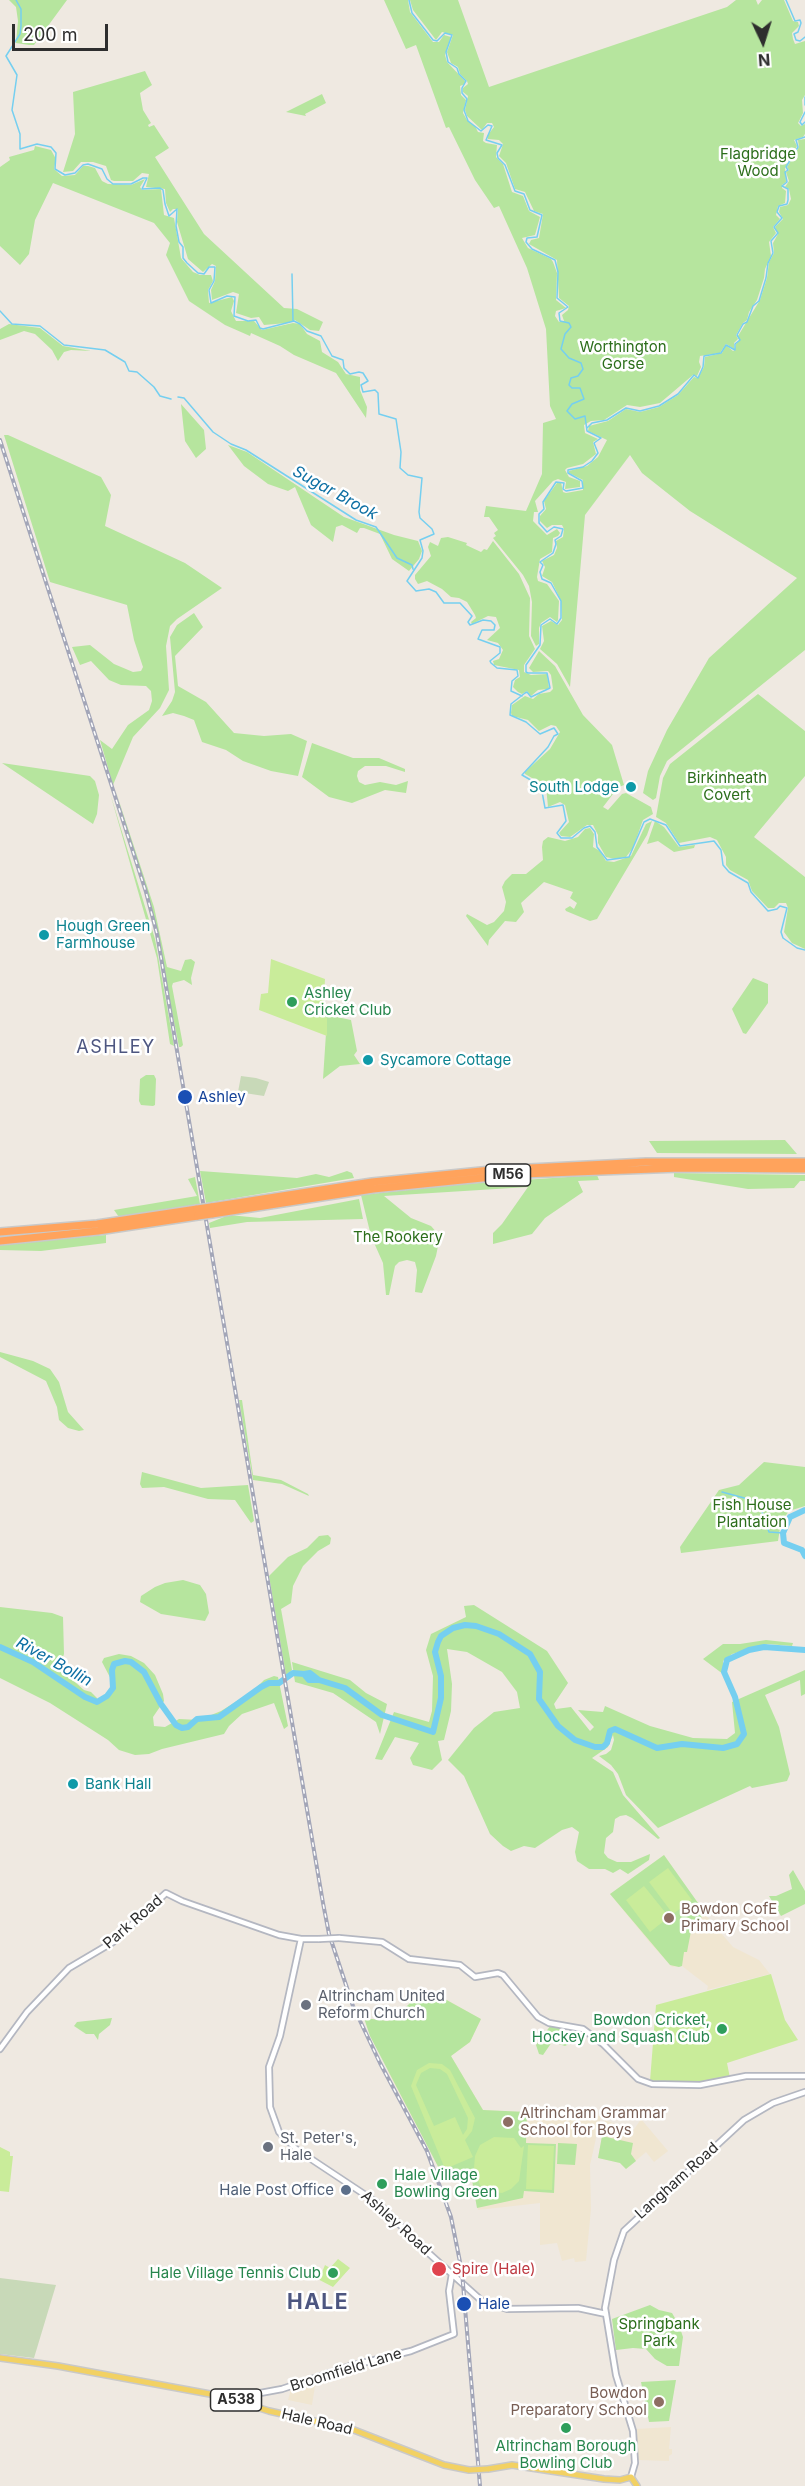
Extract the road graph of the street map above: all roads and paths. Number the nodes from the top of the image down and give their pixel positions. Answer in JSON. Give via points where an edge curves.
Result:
{"nodes":[{"id":1,"x":805,"y":1162,"type":"edge"},
{"id":2,"x":805,"y":1169,"type":"edge"},
{"id":3,"x":212,"y":1210,"type":"junction"},
{"id":4,"x":97,"y":1228,"type":"junction"},
{"id":5,"x":0,"y":1232,"type":"edge"},
{"id":6,"x":0,"y":1241,"type":"edge"},
{"id":7,"x":301,"y":1940,"type":"junction"},
{"id":8,"x":0,"y":2049,"type":"edge"},
{"id":9,"x":805,"y":2076,"type":"edge"},
{"id":10,"x":805,"y":2092,"type":"edge"},
{"id":11,"x":452,"y":2274,"type":"junction"},
{"id":12,"x":606,"y":2314,"type":"junction"},
{"id":13,"x":0,"y":2358,"type":"edge"},
{"id":14,"x":238,"y":2400,"type":"junction"},
{"id":15,"x":631,"y":2477,"type":"junction"},
{"id":16,"x":637,"y":2486,"type":"edge"}],
"edges":[{"from":1,"to":3,"type":"highway","number":"M56","via":[[669,1161],[501,1169],[372,1182]]},
{"from":2,"to":3,"type":"highway","number":"M56","via":[[646,1168],[491,1176]]},
{"from":3,"to":4,"type":"highway","number":"M56","bridge":true},
{"from":4,"to":5,"type":"highway","number":"M56"},
{"from":4,"to":6,"type":"highway","number":"M56"},
{"from":7,"to":8,"type":"main road","name":"Park Road","via":[[166,1893],[113,1942],[69,1968],[27,2012]]},
{"from":7,"to":9,"type":"main road","bridge":true,"via":[[357,1938],[387,1944],[412,1960],[460,1965],[475,1977],[503,1975],[538,2017],[583,2029],[638,2079],[652,2084],[700,2085],[746,2076]]},
{"from":7,"to":11,"type":"main road","name":"Ashley Road","via":[[285,2018],[269,2067],[270,2107],[279,2132],[296,2149],[380,2204]]},
{"from":10,"to":12,"type":"main road","name":"Langham Road","via":[[773,2103],[744,2120],[629,2224],[614,2259]]},
{"from":11,"to":12,"type":"main road","name":"Ashley Road","via":[[478,2298],[498,2307],[578,2308]]},
{"from":11,"to":14,"type":"main road","name":"Broomfield Lane","via":[[449,2291],[454,2334]]},
{"from":12,"to":15,"type":"main road","via":[[616,2375],[633,2431],[635,2463]]},
{"from":13,"to":14,"type":"main road","name":"Hale Road","number":"A538"},
{"from":14,"to":15,"type":"main road","name":"Hale Road","number":"A538","bridge":true,"via":[[354,2430],[444,2465],[469,2470],[512,2465],[604,2479]]},
{"from":15,"to":16,"type":"main road"}]}
